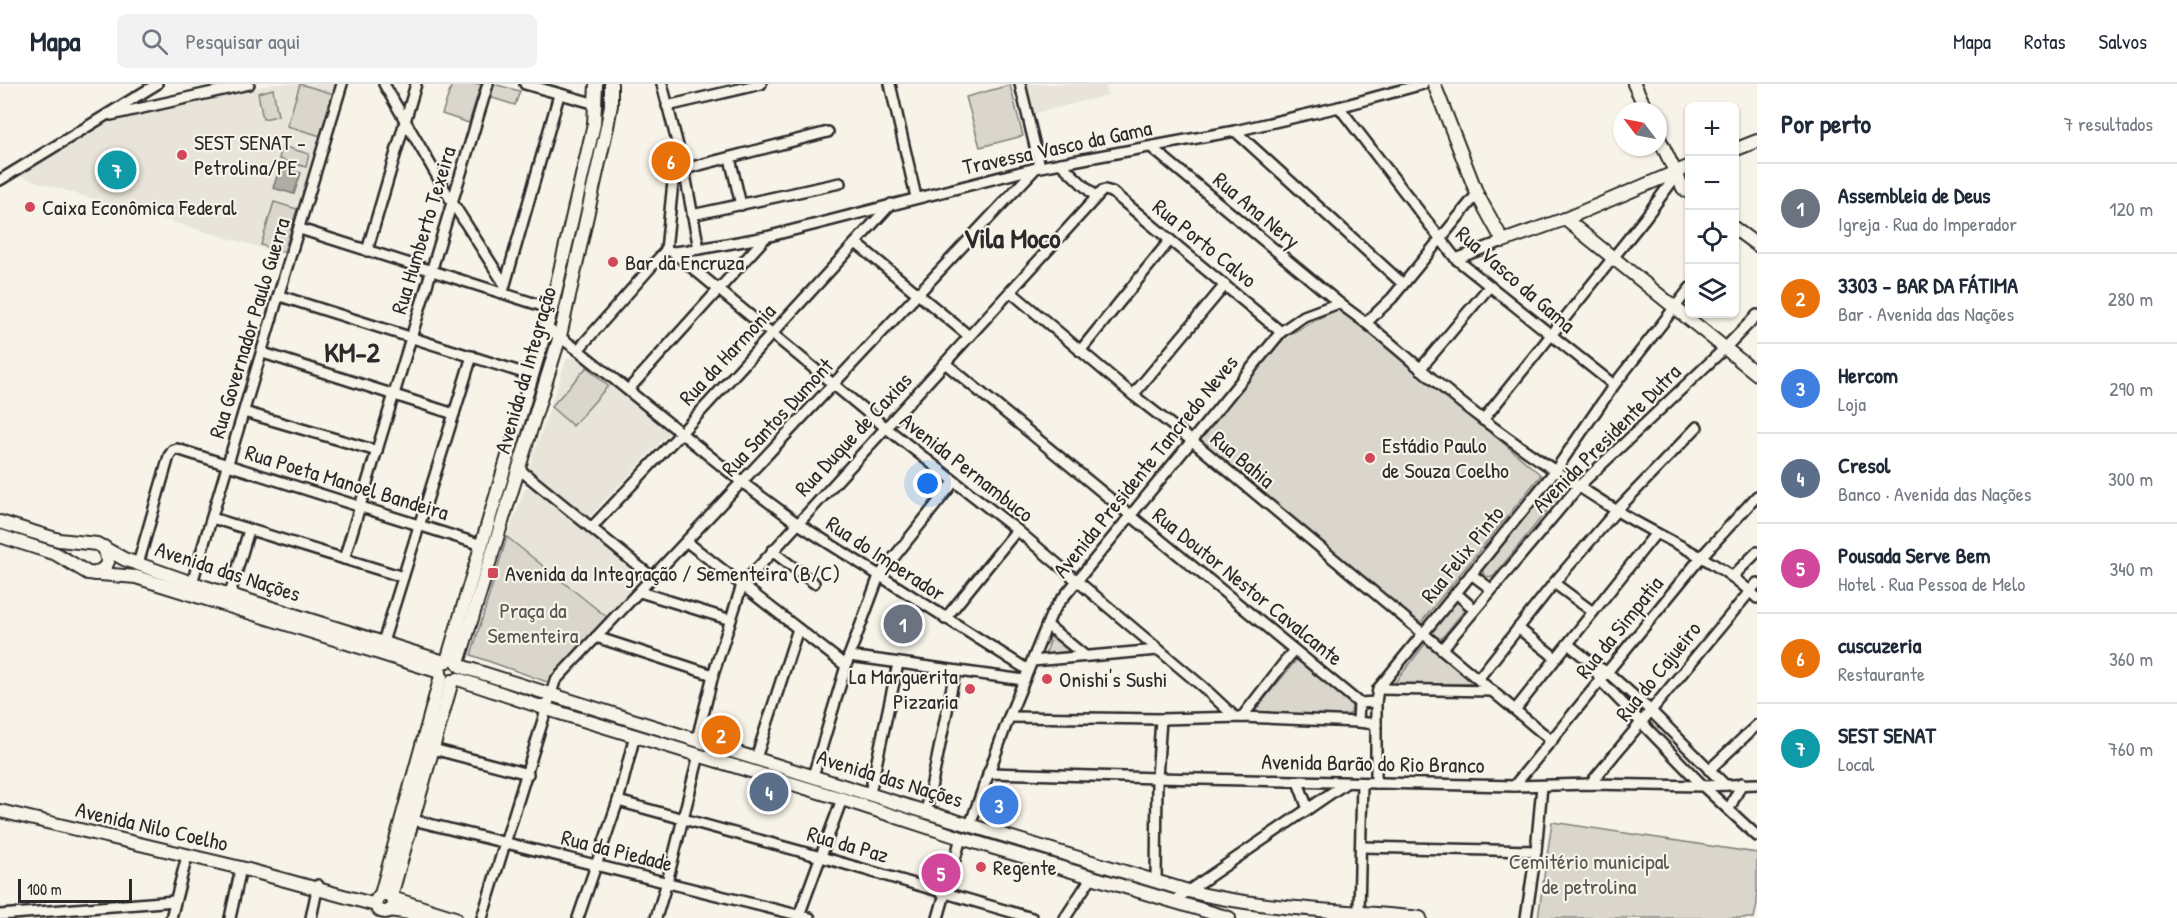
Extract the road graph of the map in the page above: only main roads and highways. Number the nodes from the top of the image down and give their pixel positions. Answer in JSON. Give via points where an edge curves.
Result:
{"nodes":[{"id":1,"x":596,"y":84,"type":"edge"},
{"id":2,"x":611,"y":84,"type":"edge"},
{"id":3,"x":1434,"y":84,"type":"edge"},
{"id":4,"x":1634,"y":84,"type":"edge"},
{"id":5,"x":1643,"y":102,"type":"edge"},
{"id":6,"x":1757,"y":141,"type":"edge"},
{"id":7,"x":1739,"y":148,"type":"edge"},
{"id":8,"x":1667,"y":155,"type":"edge"},
{"id":9,"x":1685,"y":168,"type":"edge"},
{"id":10,"x":1675,"y":172,"type":"junction"},
{"id":11,"x":1685,"y":190,"type":"edge"},
{"id":12,"x":1565,"y":219,"type":"junction"},
{"id":13,"x":1739,"y":233,"type":"edge"},
{"id":14,"x":1757,"y":245,"type":"edge"},
{"id":15,"x":1757,"y":374,"type":"edge"},
{"id":16,"x":0,"y":522,"type":"edge"},
{"id":17,"x":0,"y":536,"type":"edge"},
{"id":18,"x":104,"y":547,"type":"junction"},
{"id":19,"x":95,"y":574,"type":"junction"},
{"id":20,"x":450,"y":670,"type":"junction"},
{"id":21,"x":896,"y":802,"type":"junction"},
{"id":22,"x":0,"y":811,"type":"edge"},
{"id":23,"x":891,"y":815,"type":"junction"},
{"id":24,"x":1033,"y":844,"type":"junction"},
{"id":25,"x":1030,"y":858,"type":"junction"},
{"id":26,"x":383,"y":905,"type":"edge"},
{"id":27,"x":442,"y":918,"type":"edge"},
{"id":28,"x":455,"y":918,"type":"edge"},
{"id":29,"x":1228,"y":918,"type":"edge"},
{"id":30,"x":1420,"y":918,"type":"edge"}],
"edges":[{"from":1,"to":20,"type":"main road","name":"Avenida da Integração","via":[[591,140],[552,309],[482,545]]},
{"from":2,"to":20,"type":"main road","name":"Avenida da Integração","via":[[606,135],[560,336]]},
{"from":3,"to":12,"type":"main road","via":[[1477,194],[1503,241]]},
{"from":4,"to":5,"type":"main road"},
{"from":6,"to":7,"type":"main road"},
{"from":8,"to":10,"type":"main road"},
{"from":9,"to":10,"type":"main road"},
{"from":10,"to":11,"type":"main road"},
{"from":10,"to":12,"type":"main road"},
{"from":12,"to":15,"type":"main road"},
{"from":13,"to":14,"type":"main road"},
{"from":16,"to":18,"type":"main road","name":"Avenida das Nações","via":[[59,540]]},
{"from":17,"to":19,"type":"main road","name":"Avenida das Nações","via":[[56,554]]},
{"from":18,"to":19,"type":"main road","via":[[108,562]]},
{"from":18,"to":20,"type":"main road","name":"Avenida das Nações","via":[[138,564],[383,642]]},
{"from":19,"to":20,"type":"main road","name":"Avenida das Nações","via":[[136,577]]},
{"from":20,"to":21,"type":"main road","name":"Avenida das Nações","via":[[552,694]]},
{"from":20,"to":23,"type":"main road","name":"Avenida das Nações","via":[[547,709]]},
{"from":20,"to":26,"type":"main road","name":"Avenida da Integração"},
{"from":20,"to":26,"type":"main road","name":"Avenida da Integração","via":[[413,820]]},
{"from":21,"to":23,"type":"main road"},
{"from":21,"to":24,"type":"main road","name":"Avenida das Nações"},
{"from":22,"to":26,"type":"main road","name":"Avenida Nilo Coelho"},
{"from":23,"to":25,"type":"main road","name":"Avenida das Nações"},
{"from":24,"to":25,"type":"main road","via":[[1037,851]]},
{"from":24,"to":30,"type":"main road","name":"Avenida das Nações","via":[[1223,899]]},
{"from":25,"to":29,"type":"main road","name":"Avenida das Nações"},
{"from":26,"to":27,"type":"main road"},
{"from":26,"to":28,"type":"main road"}]}
